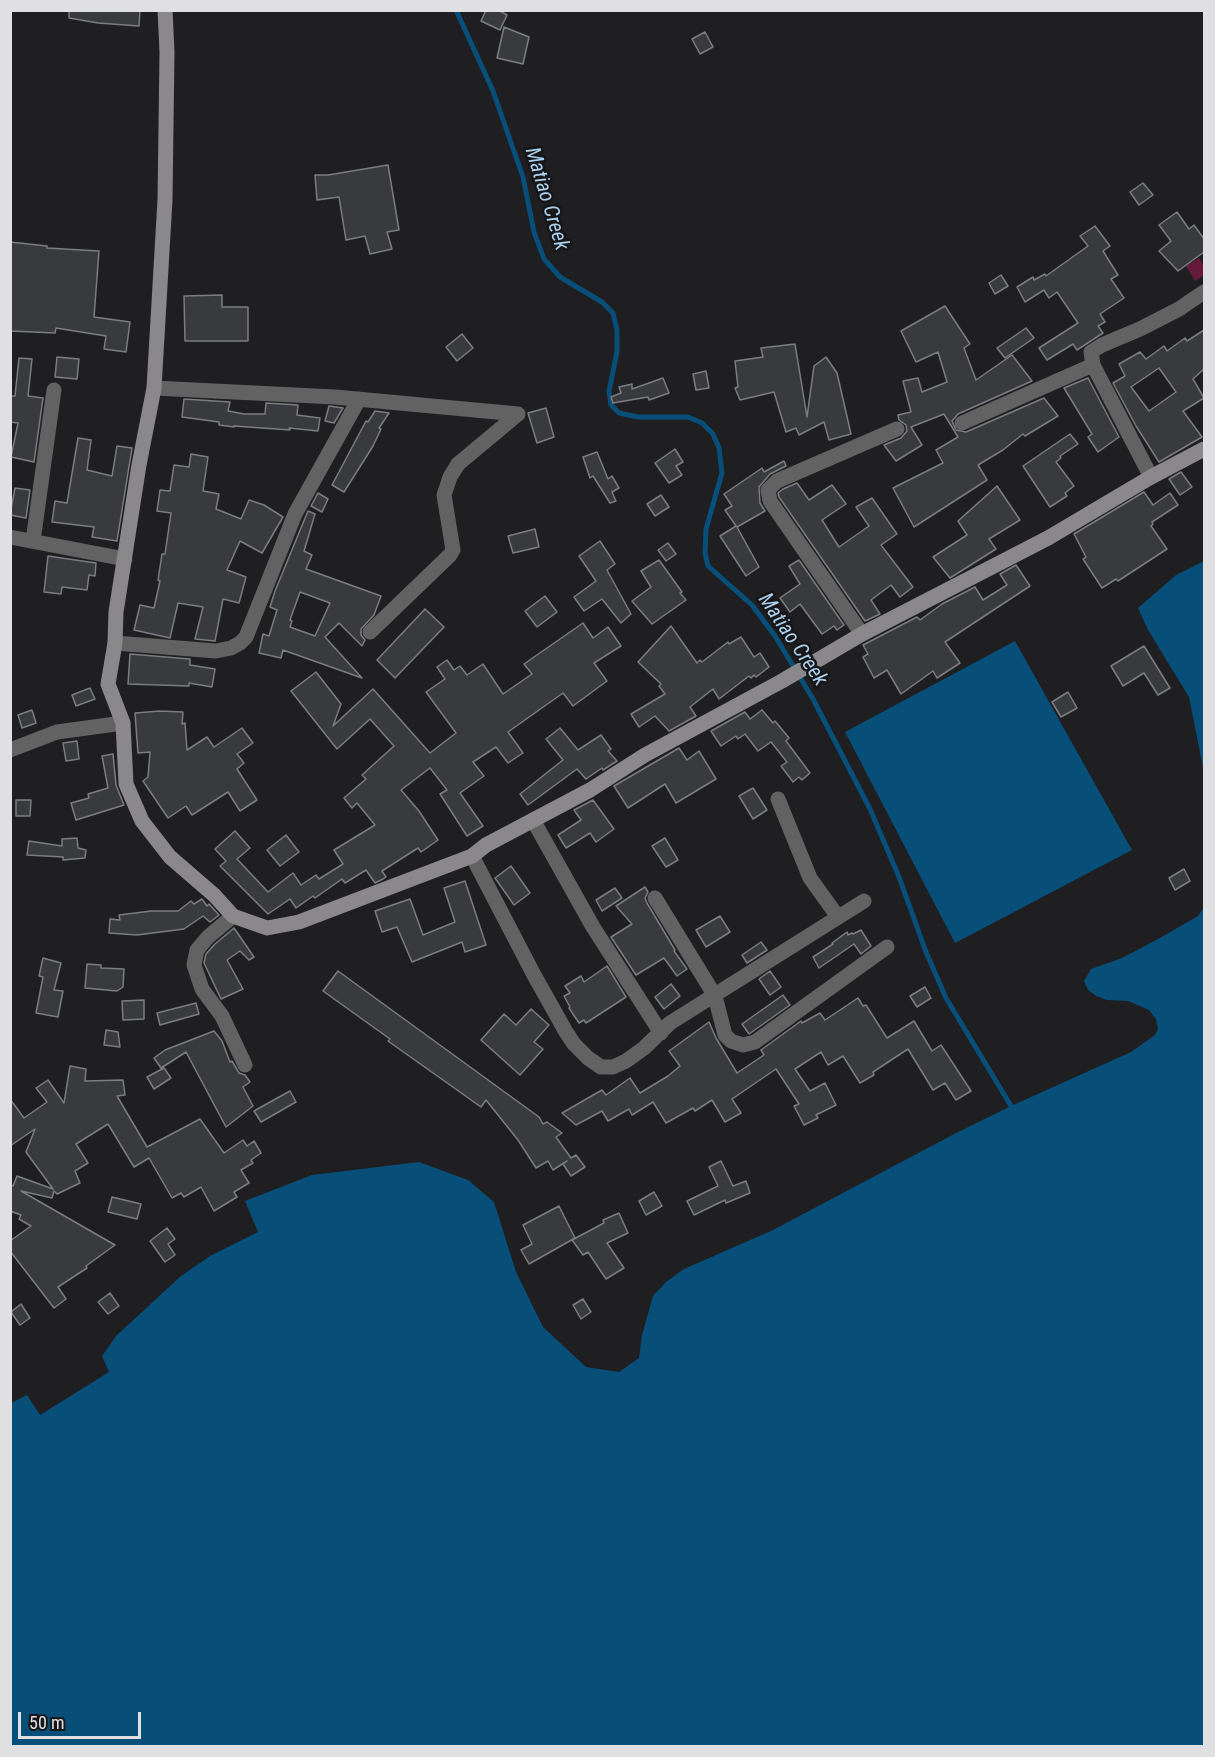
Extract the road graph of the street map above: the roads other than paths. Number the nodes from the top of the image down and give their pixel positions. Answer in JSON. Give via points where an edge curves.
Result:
{"nodes":[{"id":1,"x":165,"y":10,"type":"edge"},
{"id":2,"x":1204,"y":292,"type":"edge"},
{"id":3,"x":1093,"y":365,"type":"junction"},
{"id":4,"x":154,"y":388,"type":"junction"},
{"id":5,"x":54,"y":390,"type":"dead end"},
{"id":6,"x":359,"y":399,"type":"junction"},
{"id":7,"x":962,"y":423,"type":"dead end"},
{"id":8,"x":897,"y":429,"type":"dead end"},
{"id":9,"x":1204,"y":449,"type":"edge"},
{"id":10,"x":1151,"y":477,"type":"junction"},
{"id":11,"x":10,"y":537,"type":"edge"},
{"id":12,"x":33,"y":541,"type":"junction"},
{"id":13,"x":125,"y":559,"type":"junction"},
{"id":14,"x":370,"y":632,"type":"dead end"},
{"id":15,"x":862,"y":634,"type":"junction"},
{"id":16,"x":116,"y":643,"type":"junction"},
{"id":17,"x":123,"y":723,"type":"junction"},
{"id":18,"x":10,"y":750,"type":"edge"},
{"id":19,"x":778,"y":799,"type":"dead end"},
{"id":20,"x":532,"y":820,"type":"junction"},
{"id":21,"x":472,"y":856,"type":"junction"},
{"id":22,"x":655,"y":898,"type":"dead end"},
{"id":23,"x":864,"y":901,"type":"dead end"},
{"id":24,"x":233,"y":916,"type":"junction"},
{"id":25,"x":838,"y":917,"type":"junction"},
{"id":26,"x":887,"y":947,"type":"dead end"},
{"id":27,"x":715,"y":996,"type":"junction"},
{"id":28,"x":661,"y":1033,"type":"junction"},
{"id":29,"x":245,"y":1065,"type":"dead end"}],
"edges":[{"from":1,"to":4,"type":"street","via":[[165,200]]},
{"from":2,"to":3,"type":"street","via":[[1179,309],[1091,352]]},
{"from":3,"to":7,"type":"street"},
{"from":3,"to":10,"type":"street"},
{"from":4,"to":6,"type":"street"},
{"from":4,"to":13,"type":"street"},
{"from":5,"to":12,"type":"street"},
{"from":6,"to":14,"type":"street","via":[[518,414],[458,464],[450,477],[444,495],[453,550],[450,555]]},
{"from":6,"to":16,"type":"street","via":[[295,514],[246,637],[231,648],[216,651]]},
{"from":8,"to":15,"type":"street","via":[[777,481],[768,490],[770,501]]},
{"from":9,"to":10,"type":"street"},
{"from":10,"to":15,"type":"street","via":[[1048,538]]},
{"from":11,"to":12,"type":"street"},
{"from":12,"to":13,"type":"street"},
{"from":13,"to":16,"type":"street","via":[[116,612]]},
{"from":15,"to":20,"type":"street"},
{"from":16,"to":17,"type":"street","via":[[108,684]]},
{"from":17,"to":18,"type":"street","via":[[57,732]]},
{"from":17,"to":24,"type":"street","via":[[126,784],[142,821],[170,857]]},
{"from":19,"to":25,"type":"street","via":[[810,878]]},
{"from":20,"to":21,"type":"street"},
{"from":20,"to":28,"type":"street","via":[[593,927]]},
{"from":21,"to":24,"type":"street","via":[[299,922],[267,928]]},
{"from":21,"to":28,"type":"street","via":[[539,985],[574,1044],[588,1058],[601,1067],[613,1067]]},
{"from":22,"to":27,"type":"street"},
{"from":23,"to":25,"type":"street"},
{"from":24,"to":29,"type":"street","via":[[197,950],[194,965],[202,989],[222,1016]]},
{"from":25,"to":27,"type":"street"},
{"from":26,"to":27,"type":"street","via":[[755,1042],[743,1044],[725,1035]]},
{"from":27,"to":28,"type":"street","via":[[670,1023]]}]}
